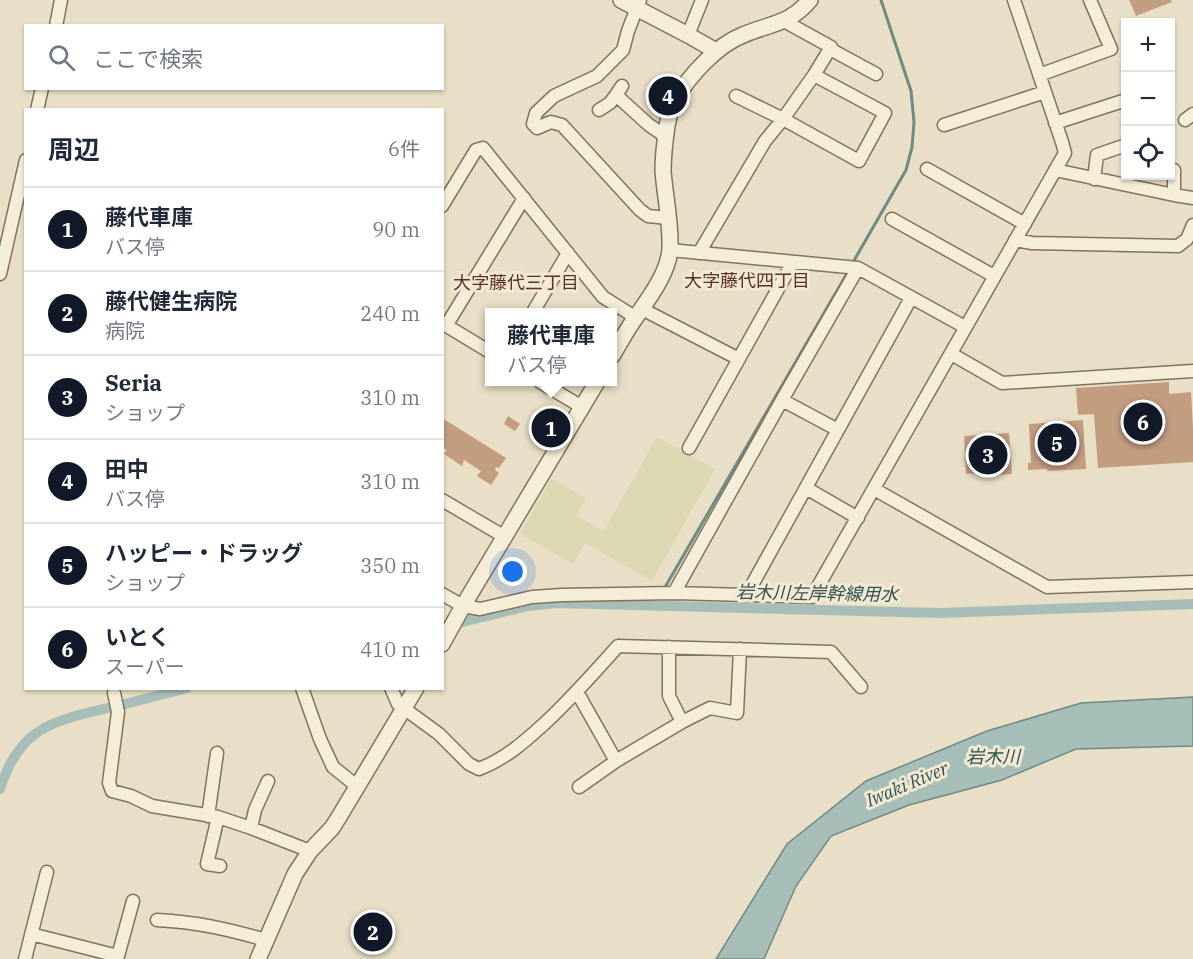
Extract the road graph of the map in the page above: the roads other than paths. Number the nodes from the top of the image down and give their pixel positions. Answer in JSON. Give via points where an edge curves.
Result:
{"nodes":[{"id":1,"x":61,"y":0,"type":"edge"},
{"id":2,"x":621,"y":0,"type":"edge"},
{"id":3,"x":702,"y":0,"type":"edge"},
{"id":4,"x":810,"y":0,"type":"edge"},
{"id":5,"x":1015,"y":0,"type":"edge"},
{"id":6,"x":1090,"y":0,"type":"edge"},
{"id":7,"x":639,"y":4,"type":"edge"},
{"id":8,"x":784,"y":21,"type":"junction"},
{"id":9,"x":56,"y":24,"type":"edge"},
{"id":10,"x":688,"y":34,"type":"junction"},
{"id":11,"x":830,"y":50,"type":"junction"},
{"id":12,"x":716,"y":51,"type":"junction"},
{"id":13,"x":876,"y":74,"type":"dead end"},
{"id":14,"x":814,"y":75,"type":"junction"},
{"id":15,"x":1039,"y":75,"type":"junction"},
{"id":16,"x":42,"y":90,"type":"edge"},
{"id":17,"x":1045,"y":92,"type":"junction"},
{"id":18,"x":736,"y":96,"type":"dead end"},
{"id":19,"x":1121,"y":101,"type":"edge"},
{"id":20,"x":37,"y":108,"type":"edge"},
{"id":21,"x":599,"y":110,"type":"dead end"},
{"id":22,"x":783,"y":119,"type":"junction"},
{"id":23,"x":1055,"y":123,"type":"junction"},
{"id":24,"x":944,"y":125,"type":"dead end"},
{"id":25,"x":665,"y":136,"type":"junction"},
{"id":26,"x":1121,"y":146,"type":"edge"},
{"id":27,"x":24,"y":169,"type":"edge"},
{"id":28,"x":927,"y":169,"type":"dead end"},
{"id":29,"x":1054,"y":170,"type":"junction"},
{"id":30,"x":1094,"y":179,"type":"junction"},
{"id":31,"x":1174,"y":180,"type":"edge"},
{"id":32,"x":1173,"y":195,"type":"junction"},
{"id":33,"x":524,"y":198,"type":"junction"},
{"id":34,"x":1193,"y":198,"type":"edge"},
{"id":35,"x":444,"y":203,"type":"edge"},
{"id":36,"x":668,"y":218,"type":"junction"},
{"id":37,"x":892,"y":219,"type":"dead end"},
{"id":38,"x":1025,"y":224,"type":"junction"},
{"id":39,"x":1193,"y":225,"type":"edge"},
{"id":40,"x":1016,"y":240,"type":"junction"},
{"id":41,"x":670,"y":250,"type":"junction"},
{"id":42,"x":699,"y":253,"type":"junction"},
{"id":43,"x":568,"y":254,"type":"junction"},
{"id":44,"x":793,"y":262,"type":"junction"},
{"id":45,"x":852,"y":268,"type":"junction"},
{"id":46,"x":0,"y":274,"type":"edge"},
{"id":47,"x":994,"y":276,"type":"junction"},
{"id":48,"x":911,"y":298,"type":"junction"},
{"id":49,"x":534,"y":308,"type":"edge"},
{"id":50,"x":639,"y":313,"type":"junction"},
{"id":51,"x":444,"y":325,"type":"edge"},
{"id":52,"x":965,"y":327,"type":"junction"},
{"id":53,"x":617,"y":348,"type":"edge"},
{"id":54,"x":485,"y":350,"type":"edge"},
{"id":55,"x":955,"y":356,"type":"dead end"},
{"id":56,"x":739,"y":359,"type":"junction"},
{"id":57,"x":1193,"y":371,"type":"edge"},
{"id":58,"x":548,"y":386,"type":"edge"},
{"id":59,"x":594,"y":386,"type":"edge"},
{"id":60,"x":783,"y":400,"type":"junction"},
{"id":61,"x":582,"y":407,"type":"junction"},
{"id":62,"x":837,"y":430,"type":"junction"},
{"id":63,"x":689,"y":448,"type":"dead end"},
{"id":64,"x":806,"y":488,"type":"junction"},
{"id":65,"x":874,"y":489,"type":"junction"},
{"id":66,"x":444,"y":502,"type":"edge"},
{"id":67,"x":858,"y":518,"type":"junction"},
{"id":68,"x":505,"y":537,"type":"junction"},
{"id":69,"x":1193,"y":582,"type":"edge"},
{"id":70,"x":674,"y":593,"type":"junction"},
{"id":71,"x":747,"y":594,"type":"junction"},
{"id":72,"x":444,"y":600,"type":"edge"},
{"id":73,"x":453,"y":626,"type":"edge"},
{"id":74,"x":669,"y":647,"type":"junction"},
{"id":75,"x":740,"y":649,"type":"junction"},
{"id":76,"x":861,"y":687,"type":"dead end"},
{"id":77,"x":303,"y":690,"type":"edge"},
{"id":78,"x":392,"y":690,"type":"edge"},
{"id":79,"x":415,"y":690,"type":"edge"},
{"id":80,"x":577,"y":692,"type":"junction"},
{"id":81,"x":114,"y":693,"type":"dead end"},
{"id":82,"x":404,"y":709,"type":"junction"},
{"id":83,"x":682,"y":722,"type":"junction"},
{"id":84,"x":216,"y":753,"type":"dead end"},
{"id":85,"x":616,"y":761,"type":"junction"},
{"id":86,"x":268,"y":781,"type":"dead end"},
{"id":87,"x":358,"y":786,"type":"junction"},
{"id":88,"x":579,"y":787,"type":"dead end"},
{"id":89,"x":213,"y":816,"type":"junction"},
{"id":90,"x":251,"y":828,"type":"junction"},
{"id":91,"x":310,"y":851,"type":"junction"},
{"id":92,"x":220,"y":866,"type":"dead end"},
{"id":93,"x":47,"y":872,"type":"dead end"},
{"id":94,"x":133,"y":901,"type":"dead end"},
{"id":95,"x":157,"y":920,"type":"dead end"},
{"id":96,"x":31,"y":934,"type":"junction"},
{"id":97,"x":266,"y":940,"type":"junction"},
{"id":98,"x":25,"y":959,"type":"edge"},
{"id":99,"x":258,"y":959,"type":"edge"}],
"edges":[{"from":1,"to":9,"type":"street"},
{"from":2,"to":7,"type":"street"},
{"from":3,"to":10,"type":"street"},
{"from":4,"to":8,"type":"street"},
{"from":5,"to":15,"type":"street"},
{"from":6,"to":15,"type":"street","via":[[1111,49]]},
{"from":7,"to":10,"type":"street"},
{"from":7,"to":36,"type":"street","via":[[623,50],[597,76],[554,96],[536,113],[533,124],[537,128],[551,122],[562,125],[640,210],[648,216]]},
{"from":8,"to":11,"type":"street","via":[[831,47]]},
{"from":8,"to":12,"type":"street","via":[[744,34]]},
{"from":10,"to":12,"type":"street"},
{"from":11,"to":13,"type":"street"},
{"from":11,"to":14,"type":"street"},
{"from":12,"to":25,"type":"street","via":[[676,99]]},
{"from":14,"to":22,"type":"street"},
{"from":14,"to":22,"type":"street","via":[[885,113],[859,160]]},
{"from":15,"to":17,"type":"street"},
{"from":16,"to":20,"type":"street"},
{"from":17,"to":23,"type":"street"},
{"from":17,"to":24,"type":"street"},
{"from":18,"to":22,"type":"street"},
{"from":19,"to":23,"type":"street"},
{"from":21,"to":25,"type":"street","via":[[619,91]]},
{"from":22,"to":42,"type":"street","via":[[765,141]]},
{"from":23,"to":29,"type":"street","via":[[1065,153]]},
{"from":25,"to":36,"type":"street","via":[[663,169]]},
{"from":26,"to":30,"type":"street","via":[[1097,155]]},
{"from":27,"to":46,"type":"street"},
{"from":28,"to":38,"type":"street"},
{"from":29,"to":30,"type":"street"},
{"from":29,"to":38,"type":"street"},
{"from":30,"to":32,"type":"street"},
{"from":31,"to":32,"type":"street"},
{"from":32,"to":34,"type":"street"},
{"from":33,"to":35,"type":"street","via":[[483,148],[476,150]]},
{"from":33,"to":43,"type":"street"},
{"from":33,"to":51,"type":"street"},
{"from":36,"to":41,"type":"street"},
{"from":37,"to":47,"type":"street"},
{"from":38,"to":40,"type":"street"},
{"from":39,"to":40,"type":"street","via":[[1187,239],[1178,246]]},
{"from":40,"to":47,"type":"street"},
{"from":41,"to":42,"type":"street"},
{"from":41,"to":50,"type":"street","via":[[662,277]]},
{"from":42,"to":44,"type":"street"},
{"from":43,"to":49,"type":"street"},
{"from":43,"to":50,"type":"street","via":[[603,297]]},
{"from":44,"to":45,"type":"street"},
{"from":44,"to":56,"type":"street"},
{"from":45,"to":48,"type":"street"},
{"from":45,"to":60,"type":"street"},
{"from":47,"to":52,"type":"street"},
{"from":48,"to":52,"type":"street"},
{"from":48,"to":62,"type":"street"},
{"from":50,"to":53,"type":"street"},
{"from":50,"to":56,"type":"street"},
{"from":51,"to":54,"type":"street"},
{"from":52,"to":65,"type":"street"},
{"from":55,"to":57,"type":"street","via":[[1002,383]]},
{"from":56,"to":63,"type":"street"},
{"from":58,"to":61,"type":"street"},
{"from":59,"to":61,"type":"street"},
{"from":60,"to":62,"type":"street"},
{"from":60,"to":70,"type":"street"},
{"from":61,"to":68,"type":"street"},
{"from":62,"to":64,"type":"street"},
{"from":64,"to":67,"type":"street"},
{"from":64,"to":71,"type":"street"},
{"from":65,"to":67,"type":"street"},
{"from":65,"to":69,"type":"street","via":[[1047,586]]},
{"from":66,"to":68,"type":"street"},
{"from":67,"to":71,"type":"street","via":[[812,597]]},
{"from":68,"to":73,"type":"street"},
{"from":70,"to":71,"type":"street"},
{"from":70,"to":73,"type":"street","via":[[532,597],[480,609]]},
{"from":72,"to":73,"type":"street"},
{"from":74,"to":75,"type":"street"},
{"from":74,"to":80,"type":"street","via":[[618,646]]},
{"from":74,"to":83,"type":"street","via":[[669,696]]},
{"from":75,"to":76,"type":"street","via":[[831,652]]},
{"from":75,"to":83,"type":"street","via":[[737,713],[710,708]]},
{"from":77,"to":87,"type":"street","via":[[333,767]]},
{"from":78,"to":82,"type":"street"},
{"from":79,"to":82,"type":"street"},
{"from":80,"to":82,"type":"street","via":[[518,748],[479,769]]},
{"from":80,"to":85,"type":"street"},
{"from":81,"to":89,"type":"street","via":[[118,712],[109,783],[112,791],[152,806]]},
{"from":82,"to":87,"type":"street"},
{"from":83,"to":85,"type":"street"},
{"from":84,"to":89,"type":"street"},
{"from":85,"to":88,"type":"street"},
{"from":86,"to":90,"type":"street"},
{"from":87,"to":91,"type":"street","via":[[332,828]]},
{"from":89,"to":90,"type":"street"},
{"from":89,"to":92,"type":"street","via":[[207,864]]},
{"from":90,"to":91,"type":"street"},
{"from":91,"to":97,"type":"street"},
{"from":93,"to":96,"type":"street"},
{"from":94,"to":96,"type":"street","via":[[118,956]]},
{"from":95,"to":97,"type":"street","via":[[223,928]]},
{"from":96,"to":98,"type":"street"},
{"from":97,"to":99,"type":"street"}]}
